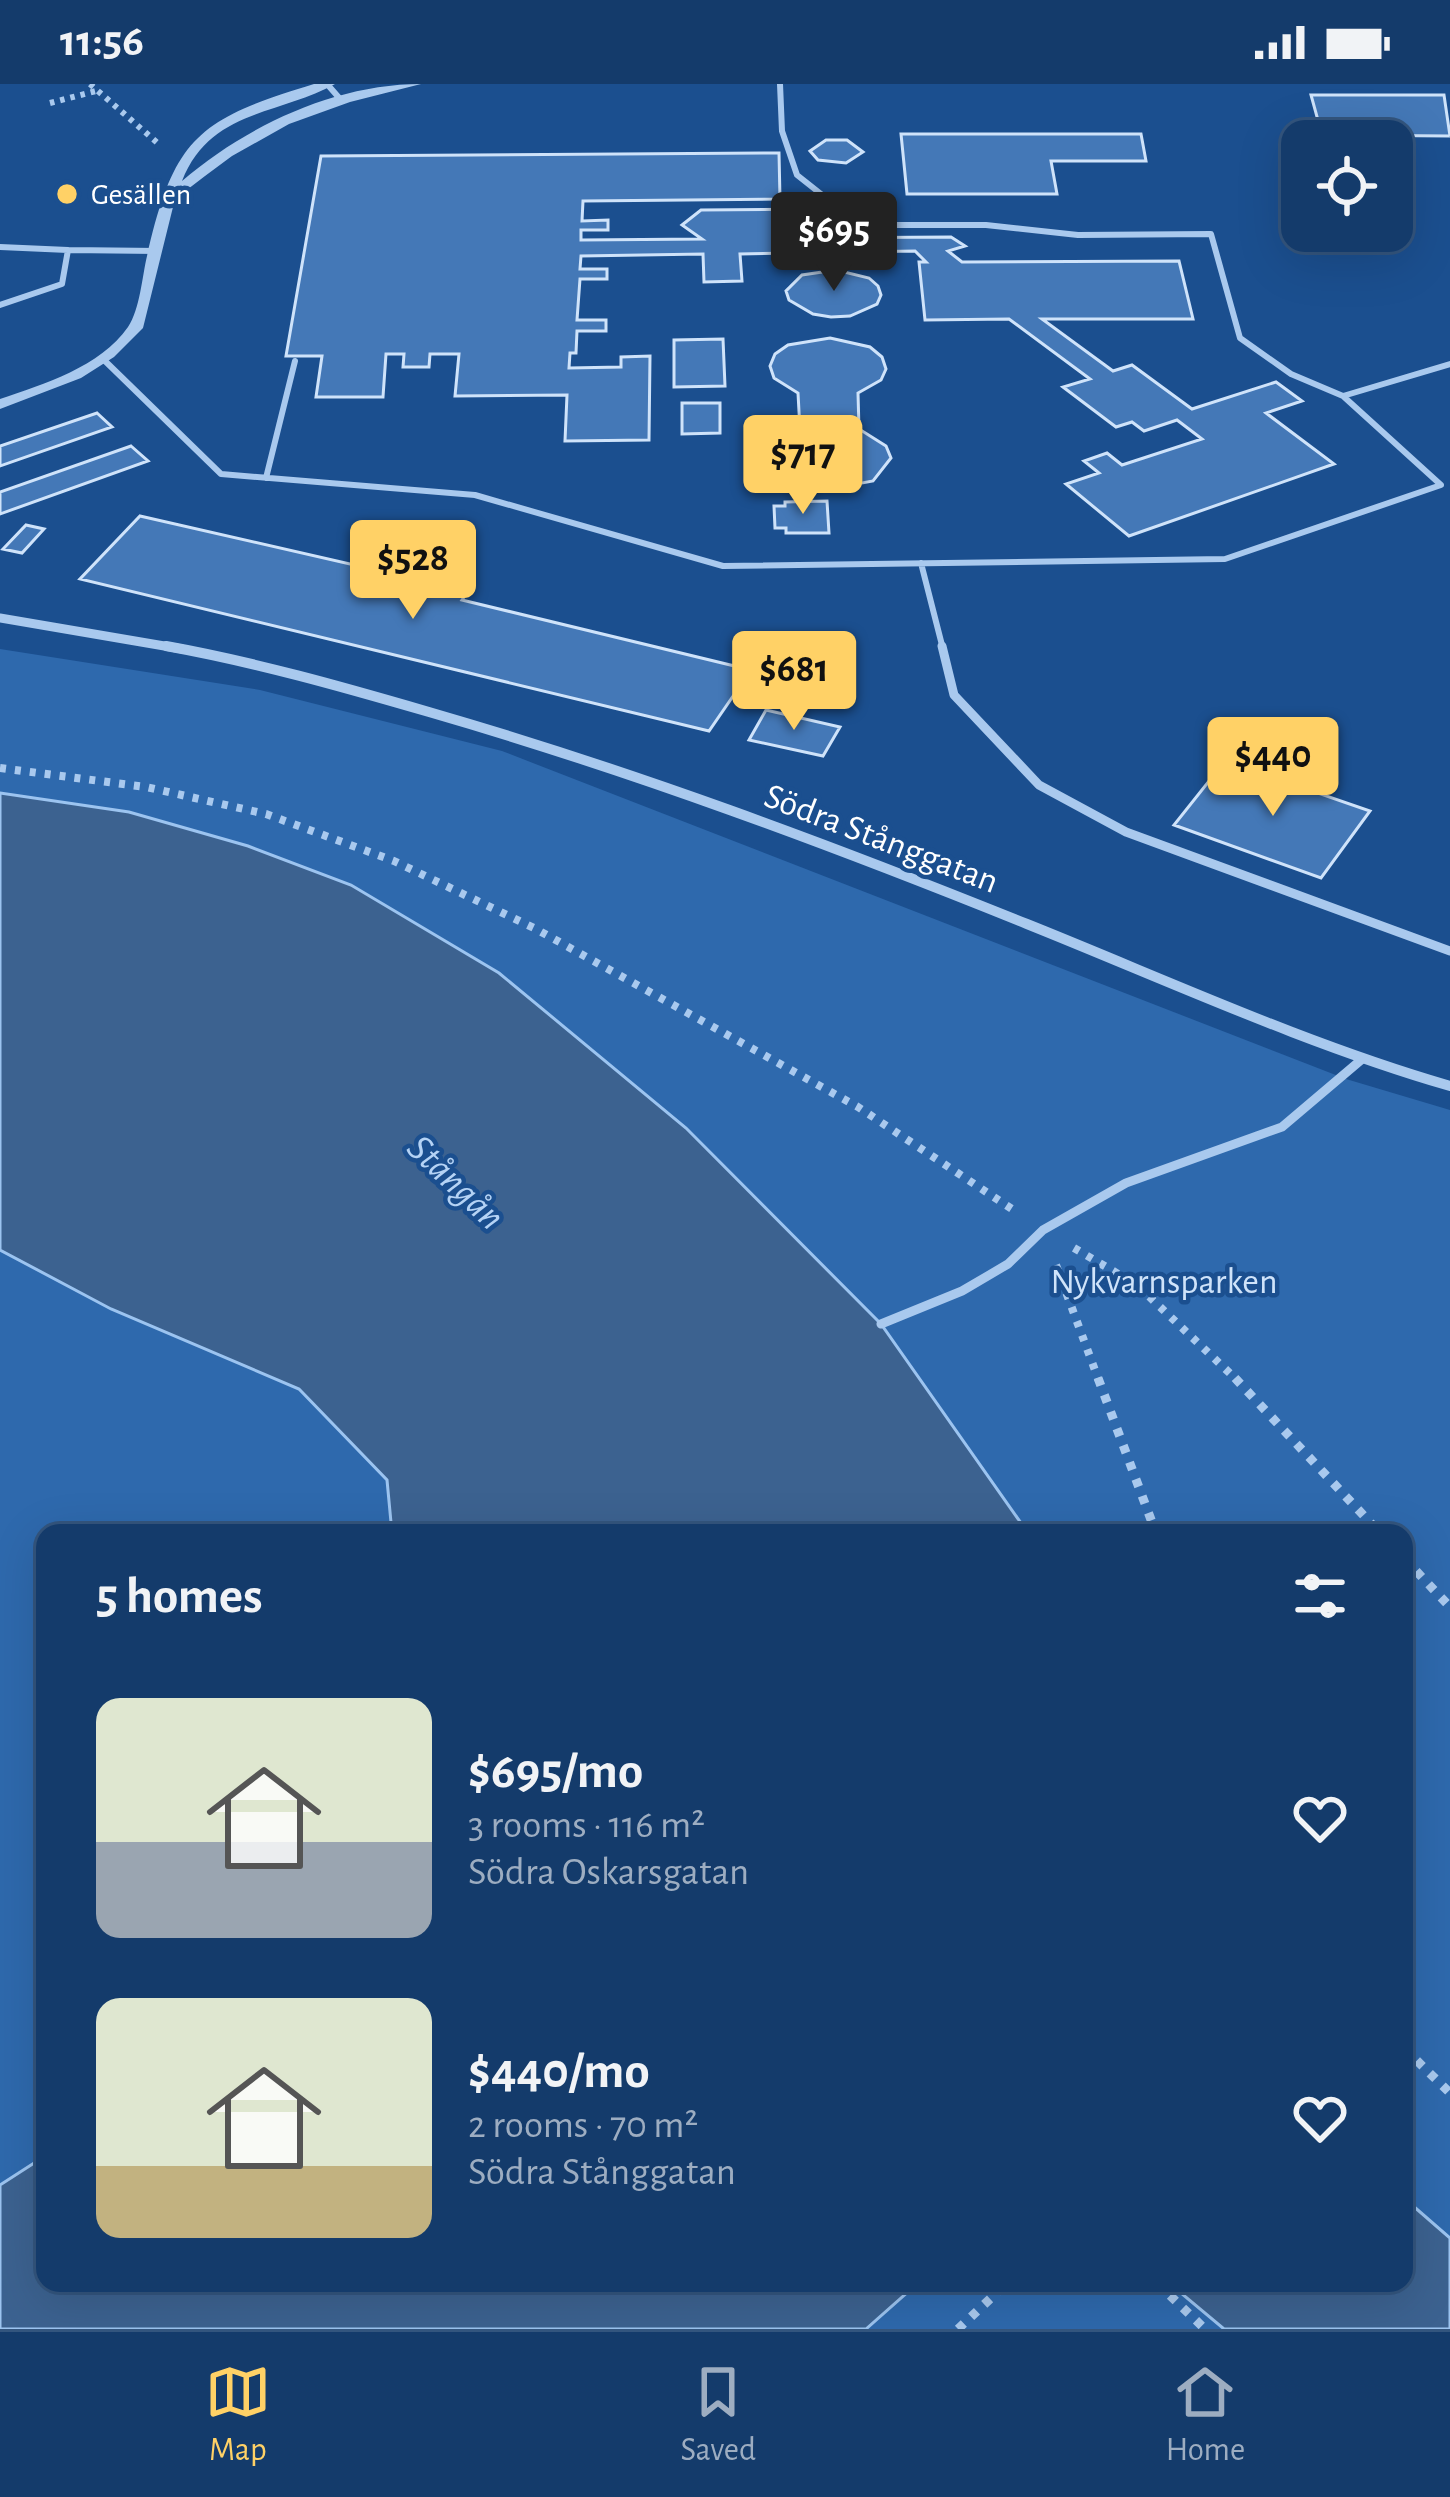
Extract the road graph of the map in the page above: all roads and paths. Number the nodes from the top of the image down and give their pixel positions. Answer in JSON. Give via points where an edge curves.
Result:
{"nodes":[{"id":1,"x":90,"y":84,"type":"edge"},
{"id":2,"x":327,"y":84,"type":"edge"},
{"id":3,"x":415,"y":84,"type":"edge"},
{"id":4,"x":780,"y":84,"type":"edge"},
{"id":5,"x":98,"y":91,"type":"junction"},
{"id":6,"x":341,"y":100,"type":"junction"},
{"id":7,"x":50,"y":103,"type":"dead end"},
{"id":8,"x":166,"y":149,"type":"dead end"},
{"id":9,"x":171,"y":196,"type":"junction"},
{"id":10,"x":0,"y":247,"type":"edge"},
{"id":11,"x":68,"y":250,"type":"junction"},
{"id":12,"x":158,"y":251,"type":"junction"},
{"id":13,"x":0,"y":304,"type":"edge"},
{"id":14,"x":104,"y":360,"type":"junction"},
{"id":15,"x":295,"y":361,"type":"dead end"},
{"id":16,"x":1450,"y":364,"type":"edge"},
{"id":17,"x":1343,"y":396,"type":"junction"},
{"id":18,"x":0,"y":404,"type":"edge"},
{"id":19,"x":266,"y":478,"type":"junction"},
{"id":20,"x":921,"y":563,"type":"junction"},
{"id":21,"x":0,"y":618,"type":"edge"},
{"id":22,"x":0,"y":768,"type":"edge"},
{"id":23,"x":1450,"y":951,"type":"edge"},
{"id":24,"x":1361,"y":1060,"type":"junction"},
{"id":25,"x":1450,"y":1086,"type":"edge"},
{"id":26,"x":1043,"y":1230,"type":"junction"},
{"id":27,"x":880,"y":1324,"type":"dead end"},
{"id":28,"x":1153,"y":1524,"type":"edge"},
{"id":29,"x":1372,"y":1524,"type":"edge"},
{"id":30,"x":1413,"y":1568,"type":"edge"},
{"id":31,"x":1450,"y":1607,"type":"edge"},
{"id":32,"x":1413,"y":2057,"type":"edge"},
{"id":33,"x":1450,"y":2093,"type":"edge"},
{"id":34,"x":997,"y":2292,"type":"edge"},
{"id":35,"x":1168,"y":2292,"type":"edge"},
{"id":36,"x":958,"y":2329,"type":"edge"},
{"id":37,"x":1205,"y":2329,"type":"edge"}],
"edges":[{"from":1,"to":5,"type":"path"},
{"from":2,"to":6,"type":"lane"},
{"from":2,"to":9,"type":"street","via":[[224,126],[190,152]]},
{"from":3,"to":6,"type":"street"},
{"from":4,"to":17,"type":"lane","via":[[782,131],[797,175],[850,217],[1078,235],[1211,234],[1240,338],[1291,374]]},
{"from":5,"to":7,"type":"path"},
{"from":5,"to":8,"type":"path"},
{"from":6,"to":9,"type":"street","via":[[238,142]]},
{"from":9,"to":12,"type":"street"},
{"from":10,"to":11,"type":"lane"},
{"from":11,"to":12,"type":"lane"},
{"from":11,"to":13,"type":"lane","via":[[62,284]]},
{"from":12,"to":14,"type":"street","via":[[138,325]]},
{"from":14,"to":18,"type":"street"},
{"from":14,"to":19,"type":"lane","via":[[221,474]]},
{"from":15,"to":19,"type":"lane"},
{"from":16,"to":17,"type":"lane"},
{"from":17,"to":20,"type":"lane","via":[[1441,484],[1225,559]]},
{"from":19,"to":20,"type":"lane","via":[[475,495],[723,566]]},
{"from":20,"to":23,"type":"lane","via":[[954,695],[1039,785],[1126,832]]},
{"from":21,"to":24,"type":"street","name":"Södra Stånggatan","via":[[286,673],[521,735]]},
{"from":22,"to":26,"type":"path","via":[[146,787],[266,814],[394,861],[534,928],[858,1107]]},
{"from":24,"to":25,"type":"street","name":"Södra Stånggatan"},
{"from":24,"to":26,"type":"lane","via":[[1282,1127],[1126,1183]]},
{"from":26,"to":27,"type":"lane","via":[[962,1292]]},
{"from":26,"to":28,"type":"path"},
{"from":26,"to":29,"type":"path","via":[[1137,1285],[1198,1338]]},
{"from":30,"to":31,"type":"path"},
{"from":32,"to":33,"type":"path"},
{"from":34,"to":36,"type":"path"},
{"from":35,"to":37,"type":"path"}]}
